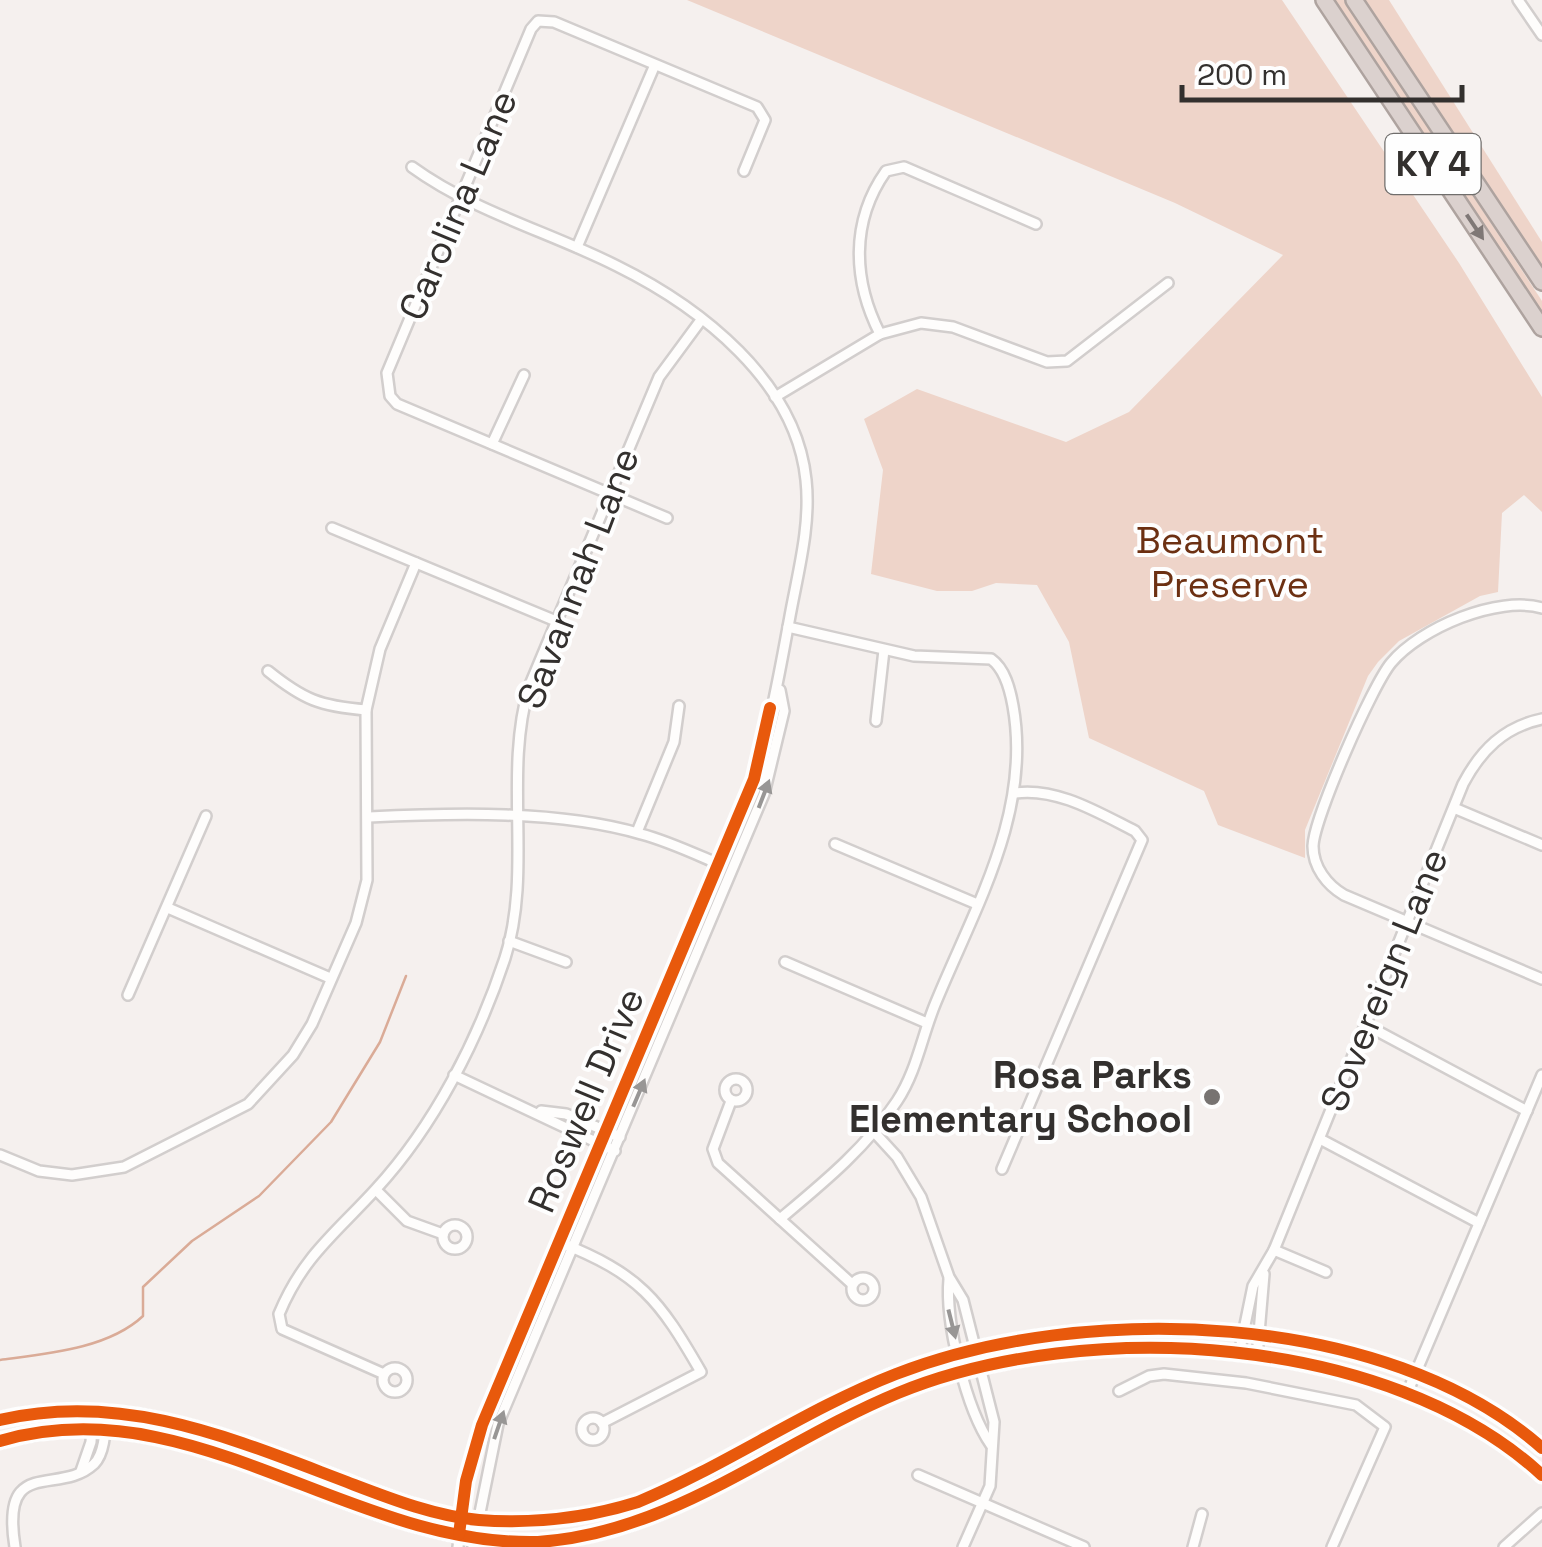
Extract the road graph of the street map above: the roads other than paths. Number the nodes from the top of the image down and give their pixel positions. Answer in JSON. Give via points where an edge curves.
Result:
{"nodes":[{"id":1,"x":1324,"y":0,"type":"edge"},
{"id":2,"x":1354,"y":0,"type":"edge"},
{"id":3,"x":1518,"y":0,"type":"edge"},
{"id":4,"x":1542,"y":35,"type":"edge"},
{"id":5,"x":654,"y":66,"type":"junction"},
{"id":6,"x":412,"y":167,"type":"dead end"},
{"id":7,"x":744,"y":172,"type":"dead end"},
{"id":8,"x":461,"y":197,"type":"junction"},
{"id":9,"x":1036,"y":224,"type":"dead end"},
{"id":10,"x":577,"y":247,"type":"junction"},
{"id":11,"x":1542,"y":282,"type":"edge"},
{"id":12,"x":1168,"y":284,"type":"dead end"},
{"id":13,"x":701,"y":320,"type":"junction"},
{"id":14,"x":1542,"y":328,"type":"edge"},
{"id":15,"x":880,"y":334,"type":"junction"},
{"id":16,"x":524,"y":375,"type":"dead end"},
{"id":17,"x":775,"y":396,"type":"junction"},
{"id":18,"x":492,"y":444,"type":"junction"},
{"id":19,"x":611,"y":492,"type":"junction"},
{"id":20,"x":667,"y":518,"type":"dead end"},
{"id":21,"x":332,"y":528,"type":"dead end"},
{"id":22,"x":416,"y":563,"type":"junction"},
{"id":23,"x":1542,"y":608,"type":"edge"},
{"id":24,"x":556,"y":620,"type":"junction"},
{"id":25,"x":788,"y":627,"type":"junction"},
{"id":26,"x":884,"y":650,"type":"junction"},
{"id":27,"x":268,"y":671,"type":"dead end"},
{"id":28,"x":780,"y":687,"type":"junction"},
{"id":29,"x":679,"y":706,"type":"dead end"},
{"id":30,"x":366,"y":710,"type":"junction"},
{"id":31,"x":1542,"y":719,"type":"edge"},
{"id":32,"x":876,"y":721,"type":"dead end"},
{"id":33,"x":1015,"y":793,"type":"junction"},
{"id":34,"x":1454,"y":808,"type":"junction"},
{"id":35,"x":206,"y":816,"type":"dead end"},
{"id":36,"x":518,"y":816,"type":"junction"},
{"id":37,"x":369,"y":817,"type":"junction"},
{"id":38,"x":638,"y":832,"type":"junction"},
{"id":39,"x":835,"y":844,"type":"dead end"},
{"id":40,"x":1542,"y":845,"type":"edge"},
{"id":41,"x":719,"y":864,"type":"junction"},
{"id":42,"x":733,"y":870,"type":"junction"},
{"id":43,"x":977,"y":904,"type":"junction"},
{"id":44,"x":168,"y":908,"type":"junction"},
{"id":45,"x":1407,"y":922,"type":"junction"},
{"id":46,"x":509,"y":941,"type":"junction"},
{"id":47,"x":566,"y":962,"type":"dead end"},
{"id":48,"x":785,"y":962,"type":"dead end"},
{"id":49,"x":330,"y":978,"type":"junction"},
{"id":50,"x":1542,"y":980,"type":"edge"},
{"id":51,"x":128,"y":995,"type":"dead end"},
{"id":52,"x":927,"y":1023,"type":"junction"},
{"id":53,"x":1366,"y":1025,"type":"junction"},
{"id":54,"x":454,"y":1075,"type":"junction"},
{"id":55,"x":1542,"y":1075,"type":"edge"},
{"id":56,"x":732,"y":1101,"type":"dead end"},
{"id":57,"x":538,"y":1111,"type":"junction"},
{"id":58,"x":1527,"y":1111,"type":"junction"},
{"id":59,"x":606,"y":1130,"type":"junction"},
{"id":60,"x":875,"y":1134,"type":"junction"},
{"id":61,"x":620,"y":1137,"type":"junction"},
{"id":62,"x":1320,"y":1139,"type":"junction"},
{"id":63,"x":600,"y":1144,"type":"junction"},
{"id":64,"x":615,"y":1151,"type":"junction"},
{"id":65,"x":0,"y":1155,"type":"edge"},
{"id":66,"x":1002,"y":1169,"type":"dead end"},
{"id":67,"x":376,"y":1190,"type":"junction"},
{"id":68,"x":780,"y":1220,"type":"junction"},
{"id":69,"x":1480,"y":1223,"type":"junction"},
{"id":70,"x":443,"y":1234,"type":"dead end"},
{"id":71,"x":559,"y":1242,"type":"junction"},
{"id":72,"x":574,"y":1248,"type":"junction"},
{"id":73,"x":1274,"y":1250,"type":"junction"},
{"id":74,"x":1326,"y":1272,"type":"dead end"},
{"id":75,"x":1264,"y":1274,"type":"junction"},
{"id":76,"x":949,"y":1277,"type":"junction"},
{"id":77,"x":852,"y":1284,"type":"dead end"},
{"id":78,"x":1242,"y":1335,"type":"junction"},
{"id":79,"x":1260,"y":1337,"type":"junction"},
{"id":80,"x":975,"y":1348,"type":"junction"},
{"id":81,"x":960,"y":1353,"type":"junction"},
{"id":82,"x":1238,"y":1354,"type":"junction"},
{"id":83,"x":1257,"y":1357,"type":"junction"},
{"id":84,"x":980,"y":1367,"type":"junction"},
{"id":85,"x":964,"y":1370,"type":"junction"},
{"id":86,"x":384,"y":1374,"type":"dead end"},
{"id":87,"x":1415,"y":1374,"type":"junction"},
{"id":88,"x":1120,"y":1391,"type":"dead end"},
{"id":89,"x":1408,"y":1392,"type":"junction"},
{"id":90,"x":99,"y":1410,"type":"junction"},
{"id":91,"x":0,"y":1420,"type":"edge"},
{"id":92,"x":602,"y":1423,"type":"dead end"},
{"id":93,"x":98,"y":1430,"type":"junction"},
{"id":94,"x":0,"y":1441,"type":"edge"},
{"id":95,"x":993,"y":1447,"type":"junction"},
{"id":96,"x":1542,"y":1448,"type":"edge"},
{"id":97,"x":918,"y":1475,"type":"dead end"},
{"id":98,"x":1542,"y":1475,"type":"edge"},
{"id":99,"x":983,"y":1503,"type":"junction"},
{"id":100,"x":1542,"y":1512,"type":"edge"},
{"id":101,"x":1202,"y":1514,"type":"dead end"},
{"id":102,"x":461,"y":1516,"type":"junction"},
{"id":103,"x":476,"y":1520,"type":"junction"},
{"id":104,"x":466,"y":1543,"type":"edge"},
{"id":105,"x":15,"y":1547,"type":"edge"},
{"id":106,"x":963,"y":1547,"type":"edge"},
{"id":107,"x":1084,"y":1547,"type":"edge"},
{"id":108,"x":1193,"y":1547,"type":"edge"},
{"id":109,"x":1332,"y":1547,"type":"edge"},
{"id":110,"x":1504,"y":1547,"type":"edge"}],
"edges":[{"from":1,"to":14,"type":"highway","number":"KY 4","one_way":true},
{"from":2,"to":11,"type":"highway","number":"KY 4"},
{"from":3,"to":4,"type":"street"},
{"from":5,"to":7,"type":"street","name":"Carolina Lane","via":[[762,110],[765,120]]},
{"from":5,"to":8,"type":"street","name":"Carolina Lane","via":[[538,21]]},
{"from":5,"to":10,"type":"street"},
{"from":6,"to":8,"type":"street","name":"Roswell Drive"},
{"from":8,"to":10,"type":"street","name":"Roswell Drive"},
{"from":8,"to":18,"type":"street","name":"Carolina Lane","via":[[387,373],[388,392],[397,404]]},
{"from":9,"to":15,"type":"street","via":[[904,168],[886,171],[857,260]]},
{"from":10,"to":13,"type":"street","name":"Roswell Drive","via":[[626,270]]},
{"from":12,"to":15,"type":"street","via":[[1067,361],[1028,357],[944,325],[921,323]]},
{"from":13,"to":17,"type":"street","name":"Roswell Drive","via":[[748,361]]},
{"from":13,"to":19,"type":"street","name":"Savannah Lane","via":[[659,376]]},
{"from":15,"to":17,"type":"street"},
{"from":16,"to":18,"type":"street"},
{"from":17,"to":25,"type":"street","name":"Roswell Drive","via":[[806,479]]},
{"from":18,"to":19,"type":"street","name":"Carolina Lane"},
{"from":19,"to":20,"type":"street","name":"Carolina Lane"},
{"from":19,"to":24,"type":"street","name":"Savannah Lane"},
{"from":21,"to":22,"type":"street"},
{"from":22,"to":24,"type":"street"},
{"from":22,"to":30,"type":"street","via":[[380,649]]},
{"from":23,"to":45,"type":"street","via":[[1495,605],[1440,630],[1398,655],[1367,706],[1318,824],[1314,856],[1334,889]]},
{"from":24,"to":36,"type":"street","name":"Savannah Lane","via":[[524,704]]},
{"from":25,"to":26,"type":"street"},
{"from":25,"to":28,"type":"street","name":"Roswell Drive"},
{"from":26,"to":32,"type":"street"},
{"from":26,"to":33,"type":"street","via":[[998,664],[1015,716]]},
{"from":27,"to":30,"type":"street","via":[[302,698]]},
{"from":28,"to":41,"type":"street","name":"Roswell Drive","via":[[754,779]]},
{"from":42,"to":28,"type":"street","name":"Roswell Drive","one_way":true,"via":[[775,762],[784,711]]},
{"from":29,"to":38,"type":"street","via":[[674,742]]},
{"from":30,"to":37,"type":"street"},
{"from":31,"to":34,"type":"street","name":"Sovereign Lane","via":[[1506,732],[1483,752]]},
{"from":33,"to":43,"type":"street"},
{"from":33,"to":66,"type":"street","via":[[1066,800],[1135,830],[1142,840]]},
{"from":34,"to":40,"type":"street"},
{"from":34,"to":45,"type":"street","name":"Sovereign Lane"},
{"from":35,"to":44,"type":"street"},
{"from":36,"to":37,"type":"street"},
{"from":36,"to":38,"type":"street"},
{"from":36,"to":46,"type":"street","name":"Savannah Lane"},
{"from":37,"to":49,"type":"street","via":[[367,880]]},
{"from":38,"to":41,"type":"street"},
{"from":39,"to":43,"type":"street"},
{"from":41,"to":42,"type":"street"},
{"from":41,"to":59,"type":"street","name":"Roswell Drive"},
{"from":61,"to":42,"type":"street","name":"Roswell Drive","one_way":true},
{"from":43,"to":52,"type":"street"},
{"from":44,"to":49,"type":"street"},
{"from":44,"to":51,"type":"street"},
{"from":45,"to":50,"type":"street"},
{"from":45,"to":53,"type":"street","name":"Sovereign Lane"},
{"from":46,"to":47,"type":"street"},
{"from":46,"to":54,"type":"street","name":"Savannah Lane"},
{"from":48,"to":52,"type":"street"},
{"from":49,"to":65,"type":"street","via":[[293,1056],[234,1113],[142,1161],[100,1174],[39,1171]]},
{"from":52,"to":60,"type":"street","via":[[914,1070]]},
{"from":53,"to":58,"type":"street"},
{"from":53,"to":62,"type":"street","name":"Sovereign Lane"},
{"from":54,"to":57,"type":"street"},
{"from":54,"to":67,"type":"street","name":"Savannah Lane"},
{"from":55,"to":58,"type":"street"},
{"from":56,"to":68,"type":"street","via":[[715,1143],[716,1158]]},
{"from":57,"to":59,"type":"street"},
{"from":57,"to":63,"type":"street"},
{"from":58,"to":69,"type":"street"},
{"from":59,"to":61,"type":"street"},
{"from":59,"to":63,"type":"street","name":"Roswell Drive"},
{"from":60,"to":68,"type":"street"},
{"from":60,"to":76,"type":"street","via":[[920,1197]]},
{"from":61,"to":64,"type":"street","name":"Roswell Drive"},
{"from":62,"to":69,"type":"street"},
{"from":62,"to":73,"type":"street","name":"Sovereign Lane"},
{"from":63,"to":64,"type":"street"},
{"from":63,"to":71,"type":"street","name":"Roswell Drive"},
{"from":64,"to":72,"type":"street","name":"Roswell Drive"},
{"from":67,"to":70,"type":"street","via":[[407,1220]]},
{"from":67,"to":86,"type":"street","name":"Savannah Lane","via":[[315,1250],[278,1322]]},
{"from":68,"to":77,"type":"street"},
{"from":69,"to":87,"type":"street"},
{"from":71,"to":72,"type":"street"},
{"from":71,"to":102,"type":"street","name":"Roswell Drive","via":[[482,1425]]},
{"from":72,"to":92,"type":"street","via":[[646,1289],[701,1372]]},
{"from":103,"to":72,"type":"street","name":"Roswell Drive","one_way":true,"via":[[498,1424]]},
{"from":73,"to":74,"type":"street"},
{"from":73,"to":75,"type":"street","name":"Sovereign Lane"},
{"from":75,"to":78,"type":"street","name":"Sovereign Lane","via":[[1249,1297]]},
{"from":75,"to":79,"type":"street","name":"Sovereign Lane"},
{"from":76,"to":80,"type":"street","via":[[963,1300]]},
{"from":76,"to":81,"type":"street","one_way":true,"via":[[947,1303]]},
{"from":78,"to":79,"type":"street"},
{"from":78,"to":80,"type":"street","via":[[1108,1328]]},
{"from":78,"to":82,"type":"street","name":"Sovereign Lane"},
{"from":79,"to":83,"type":"street","name":"Sovereign Lane"},
{"from":79,"to":87,"type":"street","via":[[1346,1352]]},
{"from":80,"to":81,"type":"street"},
{"from":80,"to":84,"type":"street"},
{"from":81,"to":85,"type":"street"},
{"from":81,"to":103,"type":"street","via":[[871,1384],[638,1502],[580,1516]]},
{"from":82,"to":83,"type":"street"},
{"from":82,"to":84,"type":"street","via":[[1107,1348]]},
{"from":83,"to":89,"type":"street"},
{"from":84,"to":85,"type":"street"},
{"from":84,"to":95,"type":"street"},
{"from":85,"to":95,"type":"street","via":[[978,1425]]},
{"from":85,"to":104,"type":"street","via":[[873,1404],[710,1491],[626,1526],[550,1541]]},
{"from":87,"to":89,"type":"street"},
{"from":87,"to":96,"type":"street","via":[[1480,1403]]},
{"from":88,"to":109,"type":"street","via":[[1149,1376],[1205,1378],[1356,1405],[1374,1415],[1385,1426]]},
{"from":89,"to":98,"type":"street","via":[[1477,1424]]},
{"from":90,"to":91,"type":"street"},
{"from":90,"to":93,"type":"street"},
{"from":90,"to":102,"type":"street","via":[[186,1424],[385,1496]]},
{"from":93,"to":94,"type":"street"},
{"from":93,"to":104,"type":"street","via":[[182,1443]]},
{"from":93,"to":105,"type":"street","via":[[82,1471],[26,1482],[12,1495],[6,1519]]},
{"from":95,"to":99,"type":"street"},
{"from":97,"to":99,"type":"street"},
{"from":99,"to":106,"type":"street"},
{"from":99,"to":107,"type":"street"},
{"from":100,"to":110,"type":"street"},
{"from":101,"to":108,"type":"street"},
{"from":102,"to":103,"type":"street"},
{"from":102,"to":104,"type":"street","name":"Roswell Drive"},
{"from":103,"to":104,"type":"street","name":"Roswell Drive"}]}
